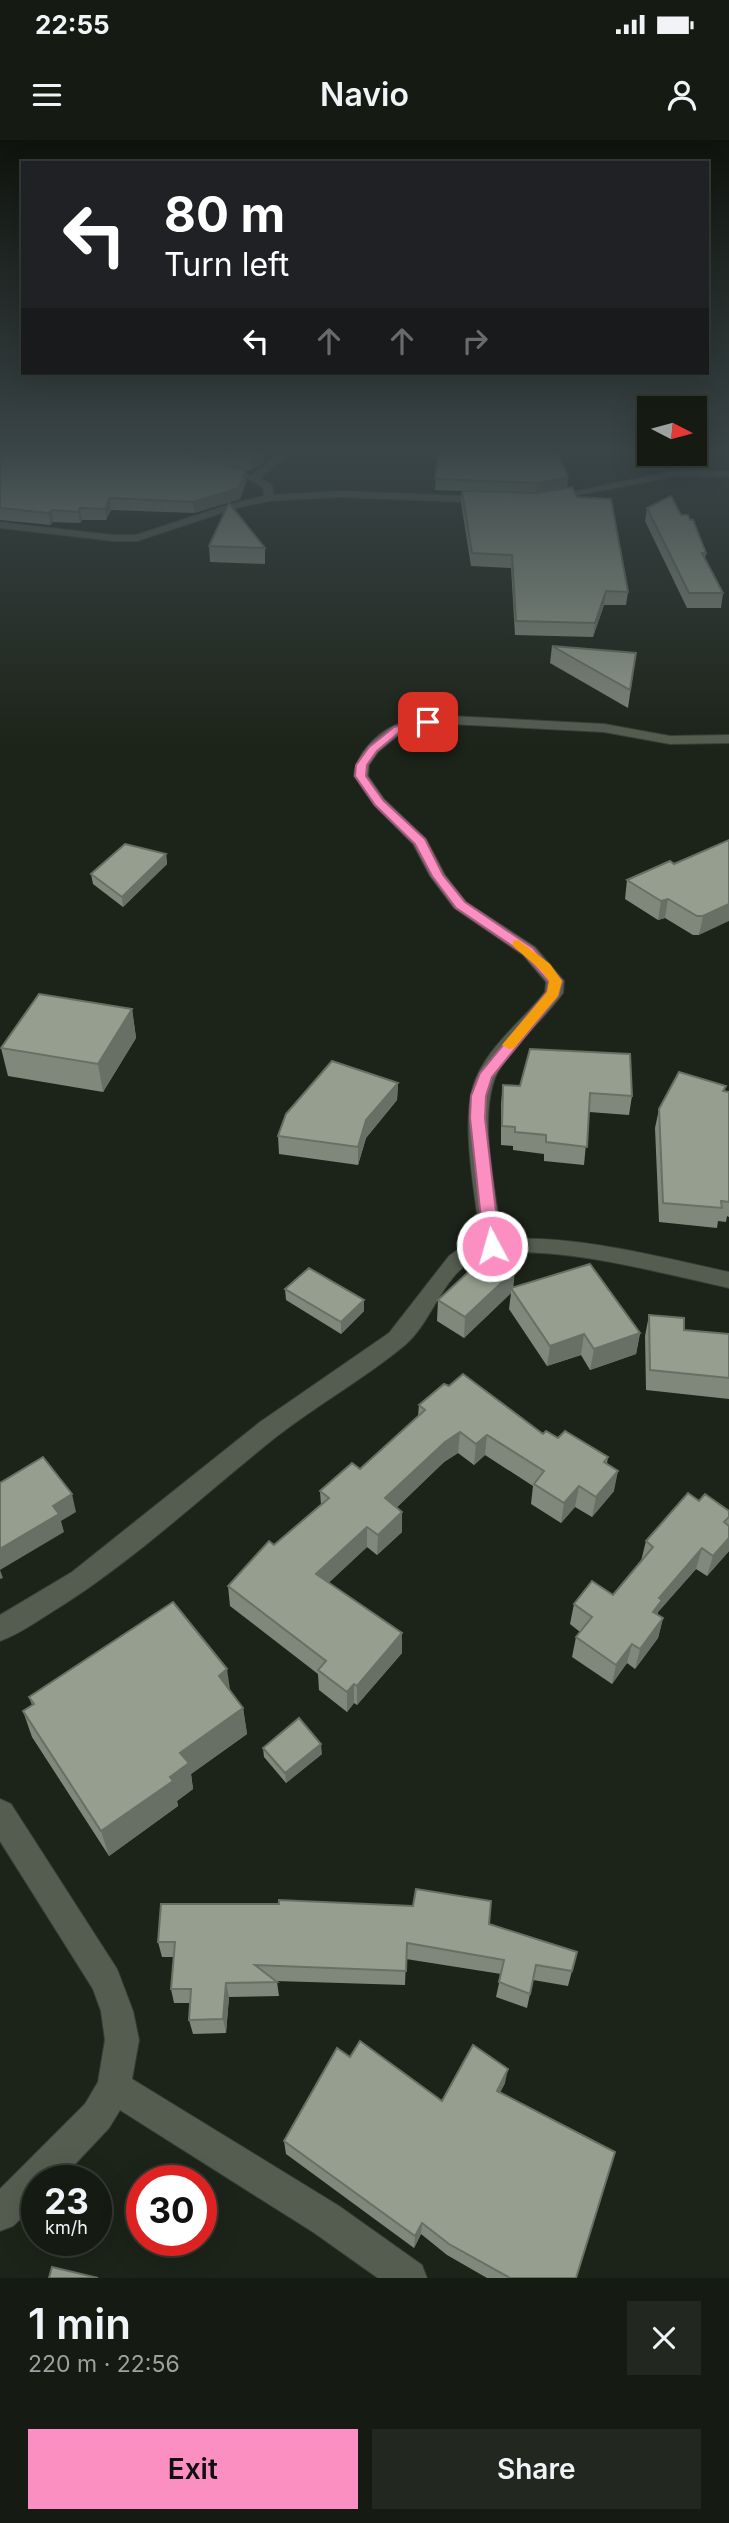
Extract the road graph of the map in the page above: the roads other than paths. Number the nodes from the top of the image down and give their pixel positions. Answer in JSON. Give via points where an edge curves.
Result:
{"nodes":[{"id":1,"x":729,"y":739,"type":"edge"},
{"id":2,"x":492,"y":1246,"type":"junction"},
{"id":3,"x":729,"y":1280,"type":"edge"},
{"id":4,"x":0,"y":1629,"type":"edge"},
{"id":5,"x":0,"y":1814,"type":"edge"},
{"id":6,"x":114,"y":2087,"type":"junction"},
{"id":7,"x":0,"y":2213,"type":"edge"},
{"id":8,"x":409,"y":2278,"type":"edge"}],
"edges":[{"from":1,"to":2,"type":"street","via":[[678,740],[604,728],[439,721],[397,729],[362,765],[361,776],[379,802],[420,842],[460,905],[529,951],[555,981],[554,993],[485,1076],[479,1096]]},
{"from":2,"to":3,"type":"street","via":[[554,1248]]},
{"from":2,"to":4,"type":"street","via":[[469,1252],[441,1278],[410,1328],[397,1339],[269,1429],[81,1580]]},
{"from":5,"to":6,"type":"street","via":[[106,1980],[122,2040]]},
{"from":6,"to":7,"type":"street","via":[[97,2116]]},
{"from":6,"to":8,"type":"street","via":[[326,2219]]}]}
